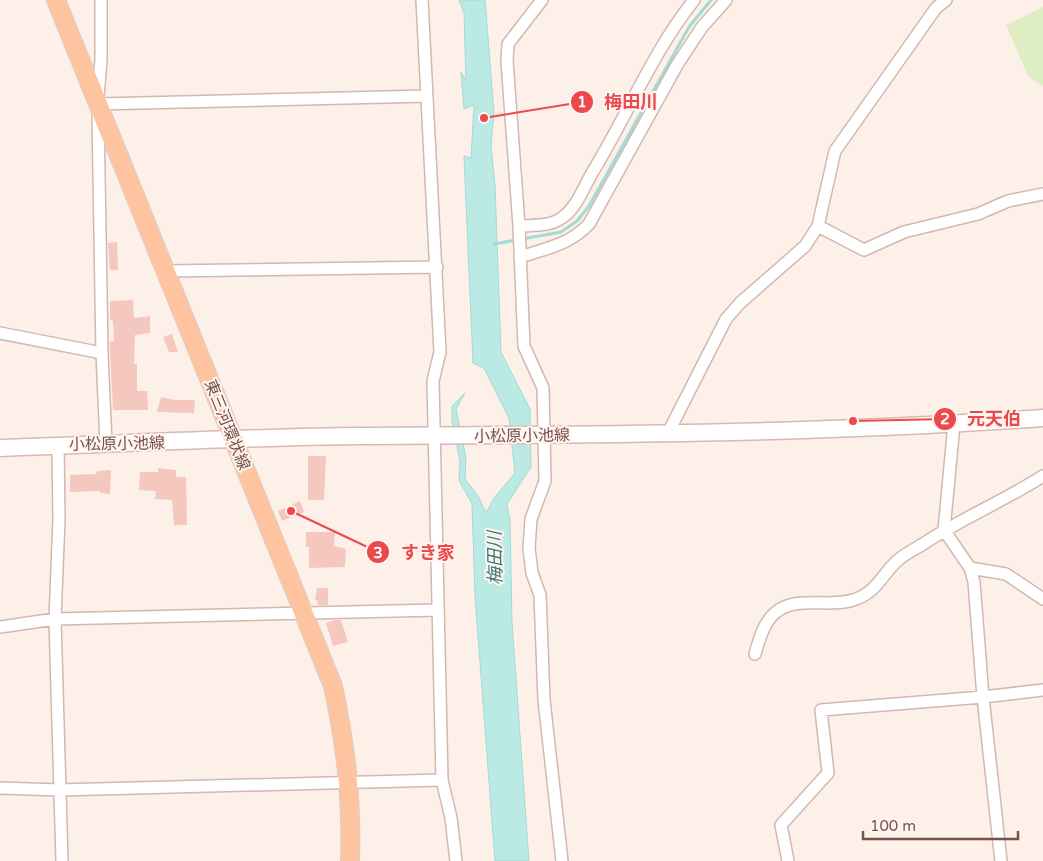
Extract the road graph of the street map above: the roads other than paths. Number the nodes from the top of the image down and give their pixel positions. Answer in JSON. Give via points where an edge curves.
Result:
{"nodes":[{"id":1,"x":56,"y":0,"type":"edge"},
{"id":2,"x":101,"y":0,"type":"edge"},
{"id":3,"x":422,"y":0,"type":"edge"},
{"id":4,"x":542,"y":0,"type":"edge"},
{"id":5,"x":694,"y":0,"type":"edge"},
{"id":6,"x":726,"y":0,"type":"edge"},
{"id":7,"x":946,"y":0,"type":"edge"},
{"id":8,"x":427,"y":96,"type":"junction"},
{"id":9,"x":98,"y":104,"type":"junction"},
{"id":10,"x":1043,"y":194,"type":"edge"},
{"id":11,"x":818,"y":226,"type":"junction"},
{"id":12,"x":519,"y":235,"type":"junction"},
{"id":13,"x":520,"y":257,"type":"junction"},
{"id":14,"x":437,"y":267,"type":"junction"},
{"id":15,"x":165,"y":271,"type":"junction"},
{"id":16,"x":0,"y":333,"type":"edge"},
{"id":17,"x":102,"y":352,"type":"junction"},
{"id":18,"x":1043,"y":418,"type":"edge"},
{"id":19,"x":954,"y":424,"type":"junction"},
{"id":20,"x":668,"y":432,"type":"junction"},
{"id":21,"x":440,"y":437,"type":"junction"},
{"id":22,"x":540,"y":437,"type":"junction"},
{"id":23,"x":233,"y":440,"type":"junction"},
{"id":24,"x":106,"y":444,"type":"junction"},
{"id":25,"x":58,"y":445,"type":"junction"},
{"id":26,"x":0,"y":448,"type":"edge"},
{"id":27,"x":1043,"y":477,"type":"edge"},
{"id":28,"x":944,"y":530,"type":"junction"},
{"id":29,"x":970,"y":568,"type":"junction"},
{"id":30,"x":1043,"y":599,"type":"edge"},
{"id":31,"x":438,"y":610,"type":"junction"},
{"id":32,"x":304,"y":613,"type":"junction"},
{"id":33,"x":55,"y":619,"type":"junction"},
{"id":34,"x":0,"y":627,"type":"edge"},
{"id":35,"x":755,"y":654,"type":"dead end"},
{"id":36,"x":1043,"y":690,"type":"edge"},
{"id":37,"x":983,"y":697,"type":"junction"},
{"id":38,"x":442,"y":780,"type":"junction"},
{"id":39,"x":350,"y":783,"type":"junction"},
{"id":40,"x":0,"y":788,"type":"edge"},
{"id":41,"x":60,"y":790,"type":"junction"},
{"id":42,"x":62,"y":861,"type":"edge"},
{"id":43,"x":350,"y":861,"type":"edge"},
{"id":44,"x":456,"y":861,"type":"edge"},
{"id":45,"x":562,"y":861,"type":"edge"},
{"id":46,"x":788,"y":861,"type":"edge"},
{"id":47,"x":1000,"y":861,"type":"edge"}],
"edges":[{"from":1,"to":9,"type":"main road","name":"東三河環状線"},
{"from":2,"to":9,"type":"street"},
{"from":3,"to":8,"type":"street"},
{"from":4,"to":12,"type":"street","via":[[508,44]]},
{"from":5,"to":12,"type":"street","via":[[678,19],[575,203],[563,217]]},
{"from":6,"to":13,"type":"street","via":[[702,27],[677,65],[589,224],[567,242]]},
{"from":7,"to":11,"type":"street","via":[[936,8],[836,152]]},
{"from":8,"to":9,"type":"street"},
{"from":8,"to":14,"type":"street"},
{"from":9,"to":15,"type":"main road","name":"東三河環状線"},
{"from":9,"to":17,"type":"street"},
{"from":10,"to":11,"type":"street","via":[[904,232],[864,250]]},
{"from":11,"to":20,"type":"street","via":[[805,246],[726,319]]},
{"from":12,"to":13,"type":"street"},
{"from":13,"to":22,"type":"street","via":[[524,346],[543,388]]},
{"from":14,"to":15,"type":"street"},
{"from":14,"to":21,"type":"street","via":[[440,352],[433,382]]},
{"from":15,"to":23,"type":"main road","name":"東三河環状線"},
{"from":16,"to":17,"type":"street"},
{"from":17,"to":24,"type":"street"},
{"from":18,"to":19,"type":"main road","name":"小松原小池線"},
{"from":19,"to":20,"type":"main road","name":"小松原小池線"},
{"from":19,"to":28,"type":"street"},
{"from":20,"to":22,"type":"main road","name":"小松原小池線"},
{"from":21,"to":22,"type":"main road","name":"小松原小池線"},
{"from":21,"to":23,"type":"main road","name":"小松原小池線"},
{"from":21,"to":31,"type":"street"},
{"from":22,"to":45,"type":"street","via":[[545,481],[531,519],[529,548],[532,572],[540,595],[544,700]]},
{"from":23,"to":24,"type":"main road","name":"小松原小池線"},
{"from":23,"to":32,"type":"main road","name":"東三河環状線"},
{"from":24,"to":25,"type":"main road","name":"小松原小池線"},
{"from":25,"to":26,"type":"main road","name":"小松原小池線"},
{"from":25,"to":33,"type":"street"},
{"from":27,"to":28,"type":"street"},
{"from":28,"to":29,"type":"street"},
{"from":28,"to":35,"type":"street","via":[[897,561],[872,590],[853,600],[833,604],[790,604],[774,613],[762,632]]},
{"from":29,"to":30,"type":"street","via":[[1006,574]]},
{"from":29,"to":37,"type":"street","via":[[974,582]]},
{"from":31,"to":32,"type":"street"},
{"from":31,"to":38,"type":"street"},
{"from":32,"to":33,"type":"street"},
{"from":32,"to":39,"type":"main road","name":"東三河環状線","via":[[332,686],[345,740]]},
{"from":33,"to":34,"type":"street"},
{"from":33,"to":41,"type":"street"},
{"from":36,"to":37,"type":"street"},
{"from":37,"to":46,"type":"street","via":[[821,710],[828,773],[781,824]]},
{"from":37,"to":47,"type":"street"},
{"from":38,"to":39,"type":"street"},
{"from":38,"to":44,"type":"street"},
{"from":39,"to":41,"type":"street"},
{"from":39,"to":43,"type":"main road","name":"東三河環状線"},
{"from":40,"to":41,"type":"street"},
{"from":41,"to":42,"type":"street"}]}
